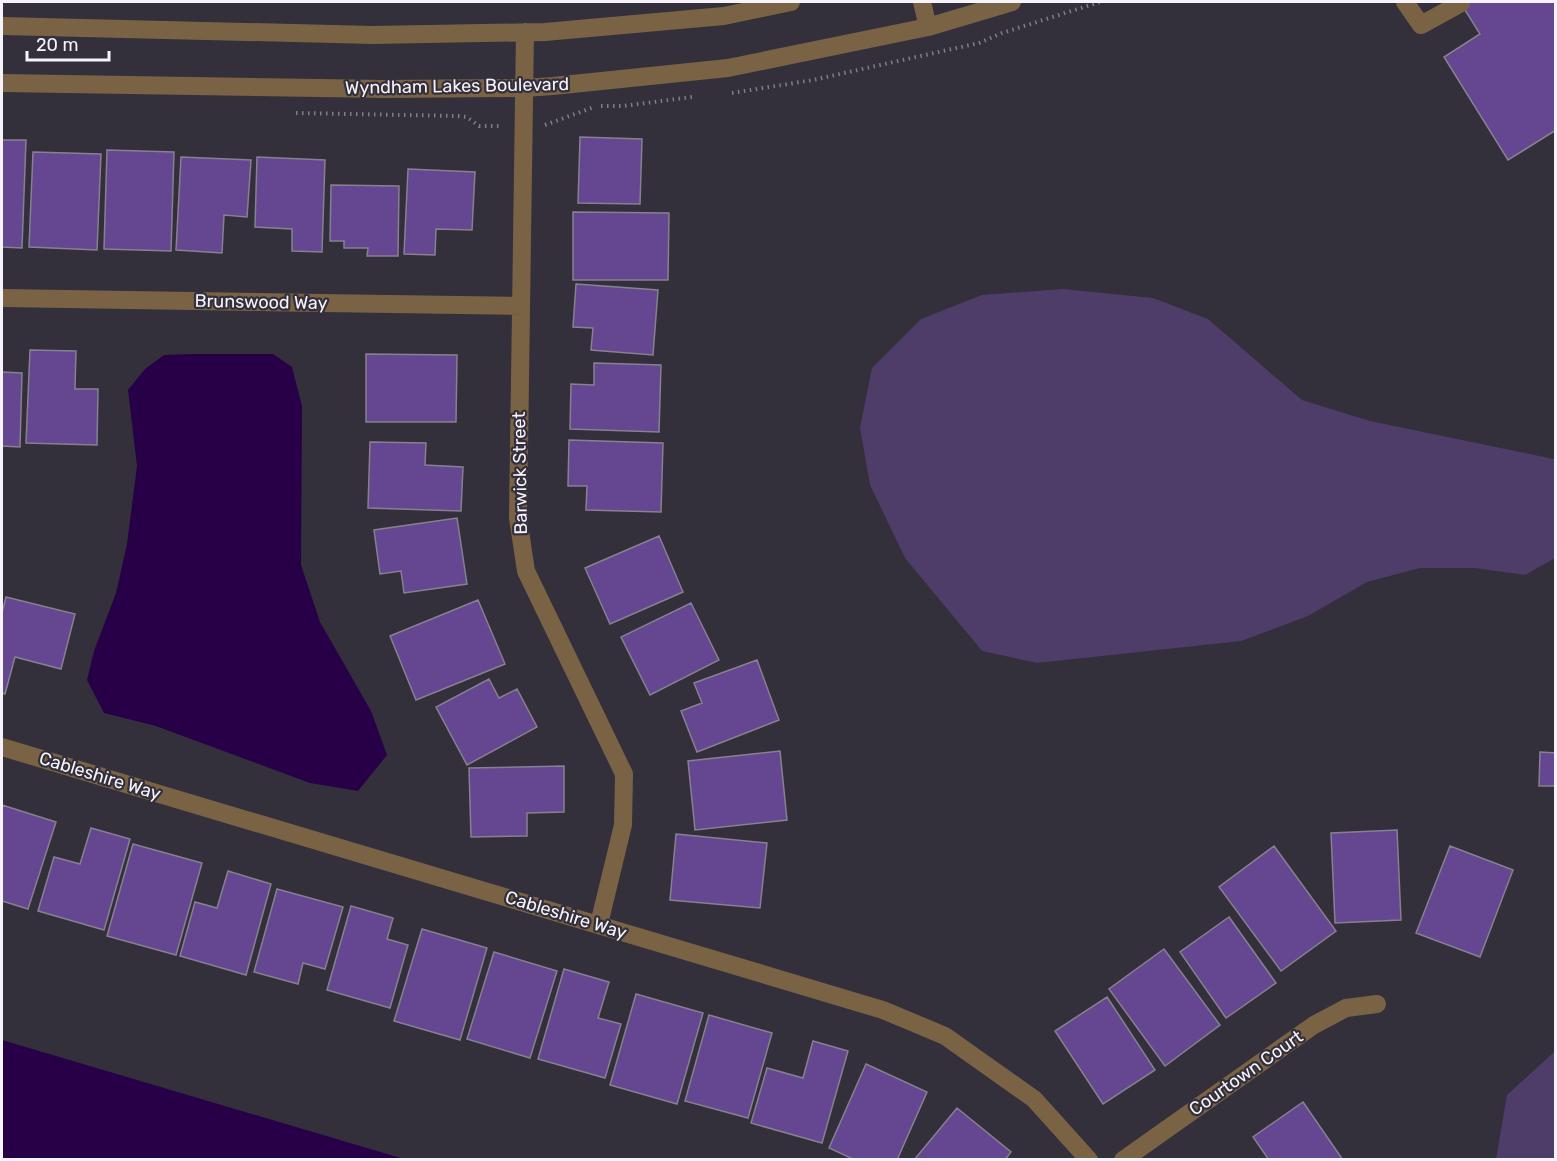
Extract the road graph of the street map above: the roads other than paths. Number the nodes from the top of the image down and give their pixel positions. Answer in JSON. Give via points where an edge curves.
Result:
{"nodes":[{"id":1,"x":791,"y":2,"type":"edge"},
{"id":2,"x":922,"y":2,"type":"edge"},
{"id":3,"x":1012,"y":2,"type":"edge"},
{"id":4,"x":1405,"y":2,"type":"edge"},
{"id":5,"x":1461,"y":3,"type":"dead end"},
{"id":6,"x":2,"y":26,"type":"edge"},
{"id":7,"x":928,"y":27,"type":"junction"},
{"id":8,"x":525,"y":32,"type":"junction"},
{"id":9,"x":2,"y":83,"type":"edge"},
{"id":10,"x":524,"y":88,"type":"junction"},
{"id":11,"x":2,"y":298,"type":"edge"},
{"id":12,"x":520,"y":306,"type":"junction"},
{"id":13,"x":2,"y":747,"type":"edge"},
{"id":14,"x":599,"y":924,"type":"junction"},
{"id":15,"x":1377,"y":1004,"type":"dead end"},
{"id":16,"x":1089,"y":1160,"type":"edge"},
{"id":17,"x":1123,"y":1160,"type":"edge"}],
"edges":[{"from":1,"to":8,"type":"street","via":[[724,16]]},
{"from":2,"to":7,"type":"street"},
{"from":3,"to":7,"type":"street","name":"Wyndham Lakes Boulevard"},
{"from":4,"to":5,"type":"street","via":[[1421,25]]},
{"from":6,"to":8,"type":"street","via":[[373,35]]},
{"from":7,"to":10,"type":"street","name":"Wyndham Lakes Boulevard","via":[[728,68]]},
{"from":8,"to":10,"type":"street","name":"Barwick Street"},
{"from":9,"to":10,"type":"street","name":"Wyndham Lakes Boulevard"},
{"from":10,"to":12,"type":"street","name":"Barwick Street"},
{"from":11,"to":12,"type":"street","name":"Brunswood Way"},
{"from":12,"to":14,"type":"street","name":"Barwick Street","via":[[518,518],[526,571],[624,774],[623,825]]},
{"from":13,"to":14,"type":"street","name":"Cableshire Way"},
{"from":14,"to":16,"type":"street","name":"Cableshire Way","via":[[883,1010],[945,1036],[1034,1099]]},
{"from":15,"to":17,"type":"street","name":"Courtown Court","via":[[1346,1008],[1314,1024]]}]}
